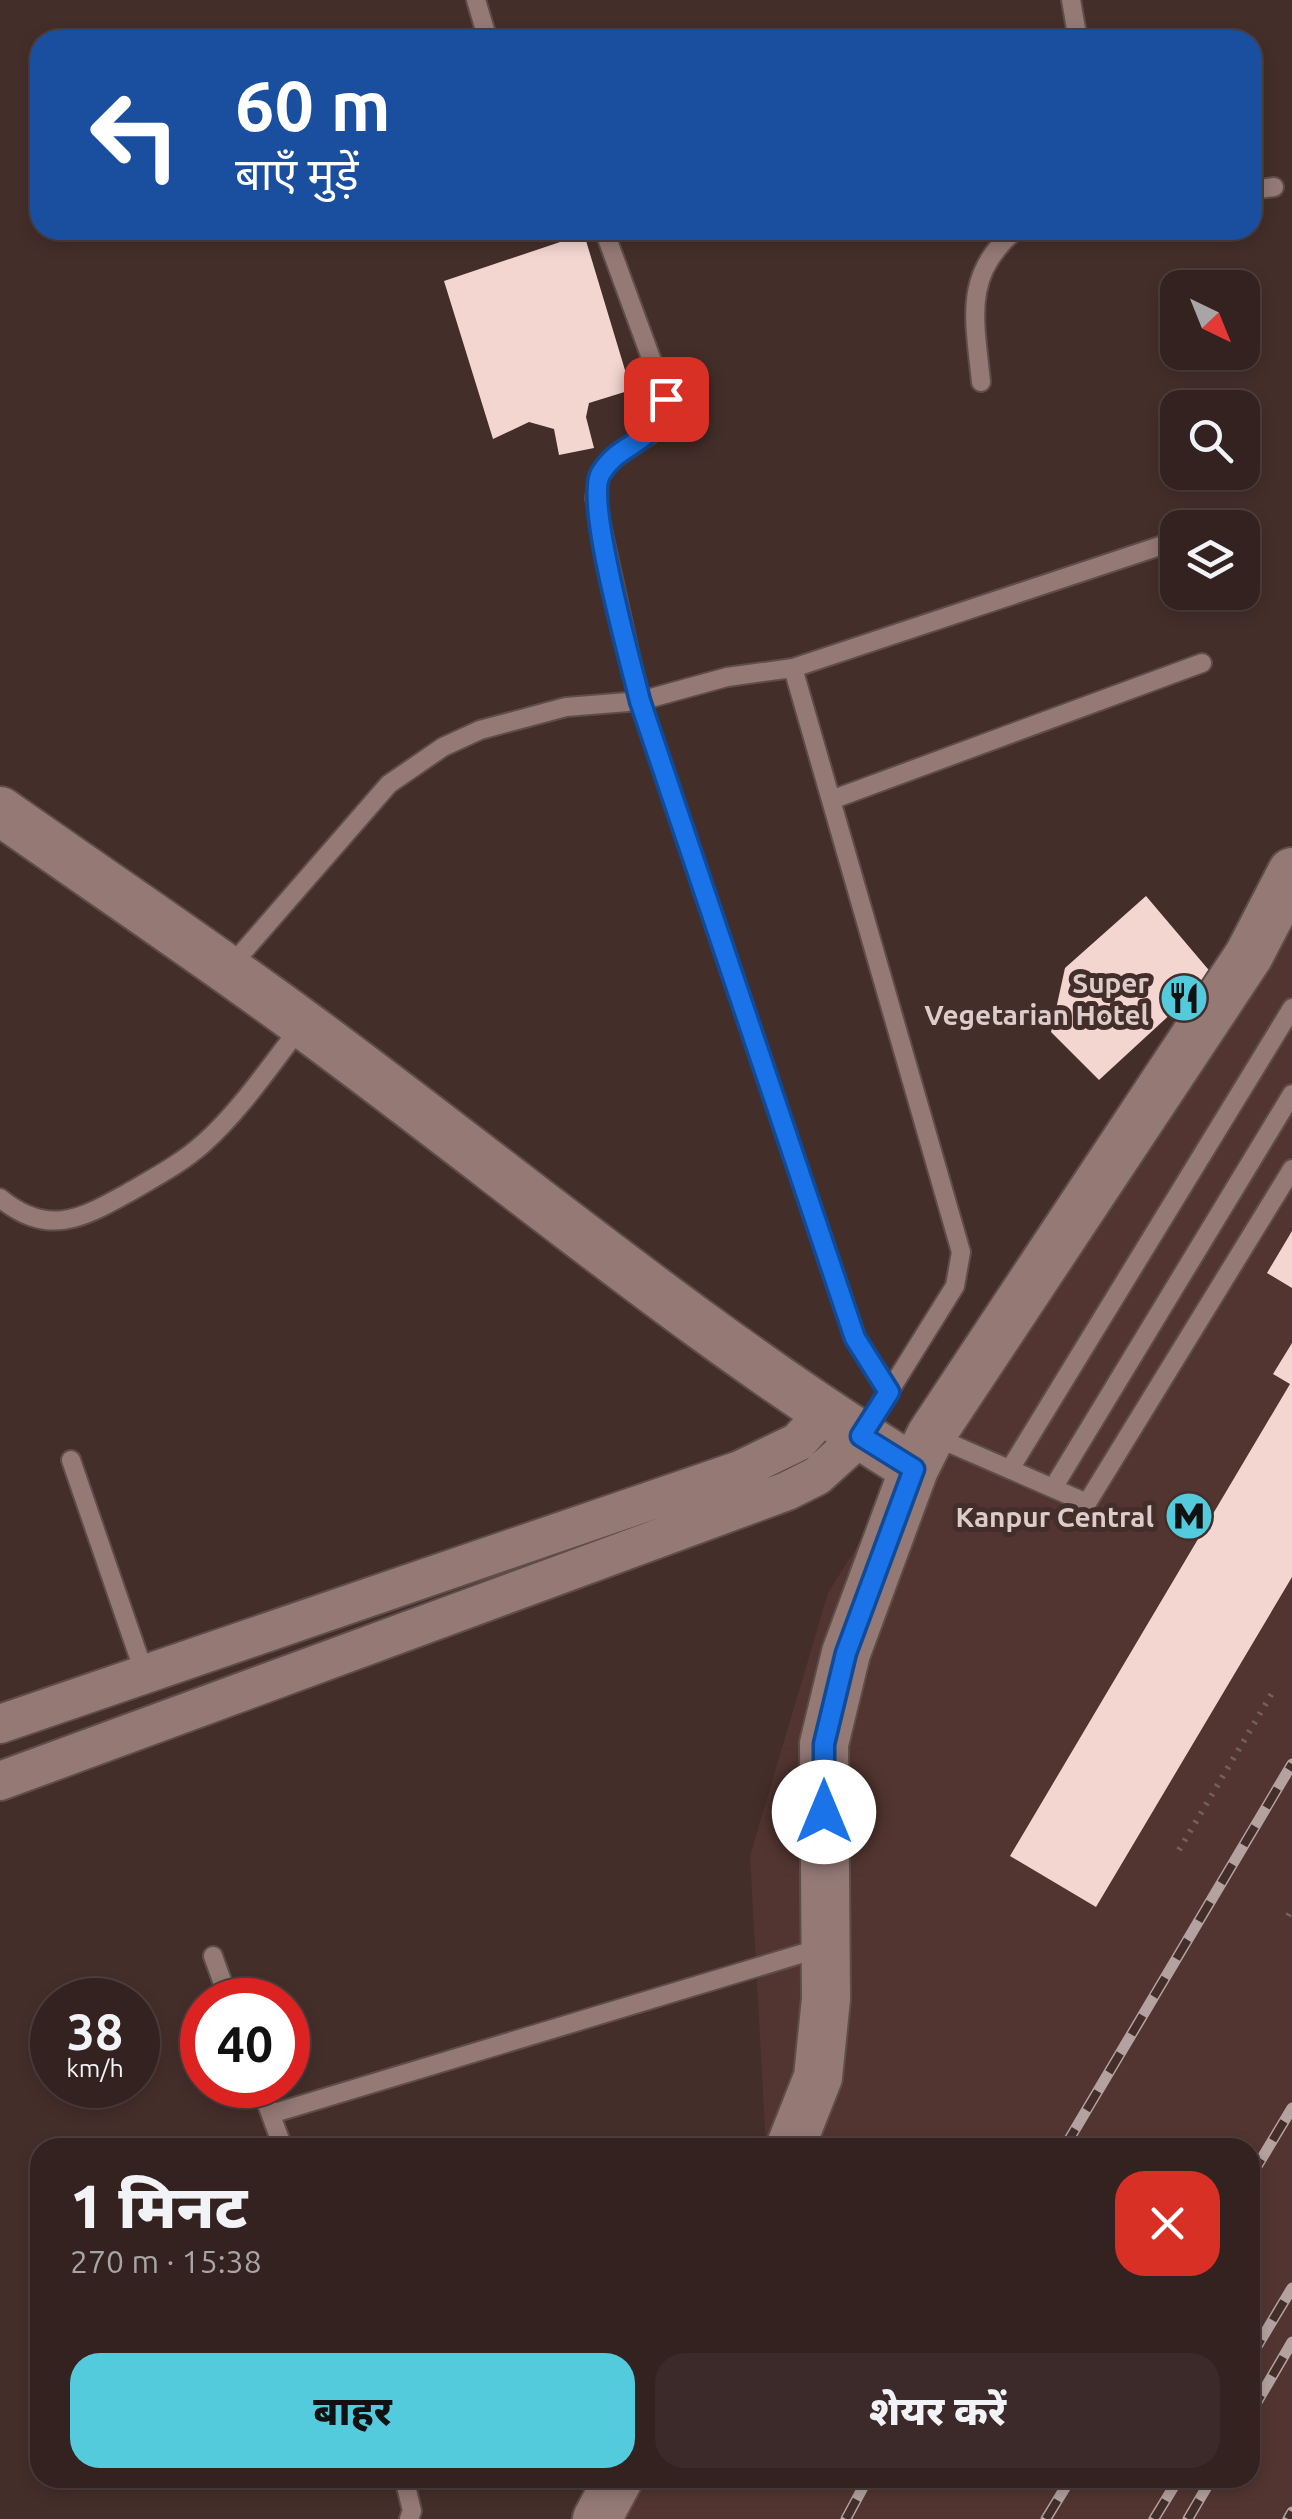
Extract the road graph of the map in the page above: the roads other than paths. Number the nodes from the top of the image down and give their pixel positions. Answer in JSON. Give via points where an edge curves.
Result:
{"nodes":[{"id":1,"x":476,"y":0,"type":"edge"},
{"id":2,"x":1070,"y":0,"type":"edge"},
{"id":3,"x":485,"y":30,"type":"edge"},
{"id":4,"x":1076,"y":30,"type":"edge"},
{"id":5,"x":1274,"y":187,"type":"dead end"},
{"id":6,"x":1262,"y":189,"type":"edge"},
{"id":7,"x":608,"y":240,"type":"edge"},
{"id":8,"x":1005,"y":240,"type":"edge"},
{"id":9,"x":981,"y":382,"type":"dead end"},
{"id":10,"x":1160,"y":546,"type":"edge"},
{"id":11,"x":1202,"y":663,"type":"dead end"},
{"id":12,"x":793,"y":668,"type":"junction"},
{"id":13,"x":640,"y":701,"type":"junction"},
{"id":14,"x":831,"y":800,"type":"junction"},
{"id":15,"x":0,"y":810,"type":"edge"},
{"id":16,"x":1292,"y":872,"type":"edge"},
{"id":17,"x":227,"y":970,"type":"junction"},
{"id":18,"x":1292,"y":1008,"type":"edge"},
{"id":19,"x":304,"y":1024,"type":"junction"},
{"id":20,"x":1292,"y":1094,"type":"edge"},
{"id":21,"x":1292,"y":1169,"type":"edge"},
{"id":22,"x":0,"y":1198,"type":"edge"},
{"id":23,"x":889,"y":1392,"type":"junction"},
{"id":24,"x":842,"y":1425,"type":"junction"},
{"id":25,"x":922,"y":1452,"type":"junction"},
{"id":26,"x":70,"y":1460,"type":"dead end"},
{"id":27,"x":1010,"y":1469,"type":"junction"},
{"id":28,"x":1052,"y":1488,"type":"junction"},
{"id":29,"x":144,"y":1674,"type":"junction"},
{"id":30,"x":0,"y":1724,"type":"edge"},
{"id":31,"x":0,"y":1781,"type":"edge"},
{"id":32,"x":824,"y":1947,"type":"junction"},
{"id":33,"x":213,"y":1956,"type":"dead end"},
{"id":34,"x":221,"y":1978,"type":"edge"},
{"id":35,"x":269,"y":2108,"type":"edge"},
{"id":36,"x":271,"y":2114,"type":"junction"},
{"id":37,"x":279,"y":2138,"type":"edge"},
{"id":38,"x":794,"y":2138,"type":"edge"},
{"id":39,"x":406,"y":2488,"type":"edge"},
{"id":40,"x":614,"y":2488,"type":"edge"},
{"id":41,"x":409,"y":2519,"type":"edge"},
{"id":42,"x":598,"y":2519,"type":"edge"}],
"edges":[{"from":1,"to":3,"type":"lane"},
{"from":2,"to":4,"type":"lane"},
{"from":5,"to":6,"type":"lane"},
{"from":7,"to":13,"type":"lane","via":[[666,399],[648,434],[598,475],[595,498]]},
{"from":8,"to":9,"type":"lane","via":[[979,276],[973,304]]},
{"from":10,"to":12,"type":"lane"},
{"from":11,"to":14,"type":"lane"},
{"from":12,"to":13,"type":"lane"},
{"from":12,"to":14,"type":"lane"},
{"from":13,"to":17,"type":"lane","via":[[566,707],[442,747],[390,784]]},
{"from":13,"to":23,"type":"lane","via":[[855,1338]]},
{"from":14,"to":23,"type":"lane","via":[[961,1252],[955,1286]]},
{"from":15,"to":17,"type":"street"},
{"from":16,"to":25,"type":"street","via":[[1249,954]]},
{"from":17,"to":19,"type":"street"},
{"from":18,"to":27,"type":"lane"},
{"from":19,"to":22,"type":"lane","via":[[203,1144],[162,1174],[81,1219],[44,1222]]},
{"from":19,"to":24,"type":"street","via":[[588,1243]]},
{"from":20,"to":28,"type":"lane"},
{"from":21,"to":28,"type":"lane","via":[[1087,1502]]},
{"from":23,"to":24,"type":"lane"},
{"from":24,"to":25,"type":"street"},
{"from":24,"to":29,"type":"street","via":[[740,1470]]},
{"from":24,"to":31,"type":"street","via":[[817,1476],[787,1491]]},
{"from":25,"to":27,"type":"lane"},
{"from":25,"to":32,"type":"street","via":[[846,1653],[824,1744]]},
{"from":26,"to":29,"type":"lane"},
{"from":27,"to":28,"type":"lane"},
{"from":29,"to":30,"type":"street"},
{"from":32,"to":36,"type":"lane"},
{"from":32,"to":38,"type":"street","via":[[818,2077]]},
{"from":33,"to":34,"type":"lane"},
{"from":35,"to":36,"type":"lane"},
{"from":36,"to":37,"type":"lane"},
{"from":39,"to":41,"type":"lane"},
{"from":40,"to":42,"type":"street"}]}
